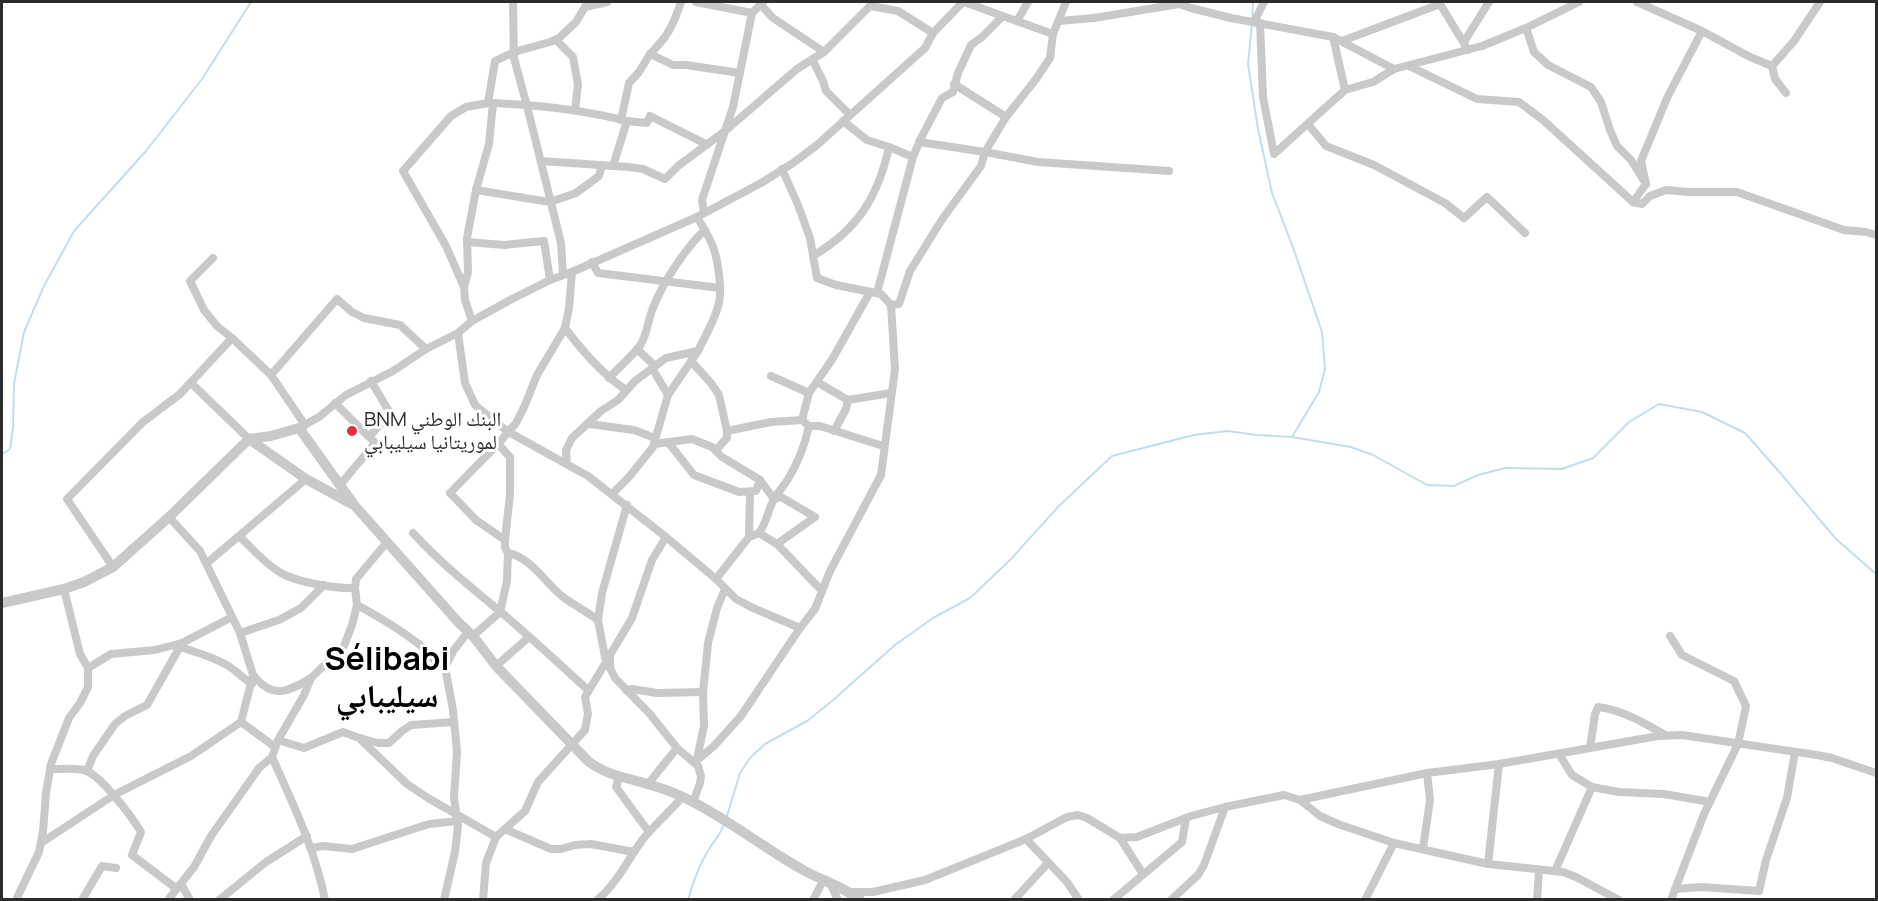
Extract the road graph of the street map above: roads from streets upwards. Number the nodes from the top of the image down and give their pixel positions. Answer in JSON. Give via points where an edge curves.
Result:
{"nodes":[{"id":1,"x":513,"y":2,"type":"edge"},
{"id":2,"x":607,"y":2,"type":"edge"},
{"id":3,"x":681,"y":2,"type":"edge"},
{"id":4,"x":696,"y":2,"type":"edge"},
{"id":5,"x":963,"y":2,"type":"edge"},
{"id":6,"x":1028,"y":2,"type":"edge"},
{"id":7,"x":1066,"y":2,"type":"edge"},
{"id":8,"x":1264,"y":2,"type":"edge"},
{"id":9,"x":1489,"y":2,"type":"edge"},
{"id":10,"x":1579,"y":2,"type":"edge"},
{"id":11,"x":1637,"y":2,"type":"edge"},
{"id":12,"x":1820,"y":2,"type":"edge"},
{"id":13,"x":762,"y":3,"type":"edge"},
{"id":14,"x":1176,"y":3,"type":"edge"},
{"id":15,"x":587,"y":4,"type":"edge"},
{"id":16,"x":872,"y":4,"type":"edge"},
{"id":17,"x":752,"y":13,"type":"junction"},
{"id":18,"x":1002,"y":17,"type":"junction"},
{"id":19,"x":1017,"y":21,"type":"junction"},
{"id":20,"x":1059,"y":21,"type":"junction"},
{"id":21,"x":1257,"y":22,"type":"junction"},
{"id":22,"x":1526,"y":28,"type":"junction"},
{"id":23,"x":1702,"y":31,"type":"junction"},
{"id":24,"x":933,"y":33,"type":"junction"},
{"id":25,"x":1053,"y":34,"type":"junction"},
{"id":26,"x":556,"y":39,"type":"junction"},
{"id":27,"x":1337,"y":39,"type":"junction"},
{"id":28,"x":1466,"y":46,"type":"junction"},
{"id":29,"x":514,"y":52,"type":"junction"},
{"id":30,"x":824,"y":52,"type":"junction"},
{"id":31,"x":650,"y":54,"type":"junction"},
{"id":32,"x":812,"y":59,"type":"junction"},
{"id":33,"x":1409,"y":66,"type":"junction"},
{"id":34,"x":1772,"y":66,"type":"junction"},
{"id":35,"x":1394,"y":69,"type":"junction"},
{"id":36,"x":740,"y":73,"type":"junction"},
{"id":37,"x":954,"y":84,"type":"junction"},
{"id":38,"x":1345,"y":90,"type":"junction"},
{"id":39,"x":1786,"y":93,"type":"dead end"},
{"id":40,"x":491,"y":103,"type":"junction"},
{"id":41,"x":526,"y":104,"type":"junction"},
{"id":42,"x":575,"y":110,"type":"junction"},
{"id":43,"x":1006,"y":117,"type":"junction"},
{"id":44,"x":846,"y":118,"type":"junction"},
{"id":45,"x":624,"y":121,"type":"junction"},
{"id":46,"x":1308,"y":124,"type":"junction"},
{"id":47,"x":725,"y":130,"type":"junction"},
{"id":48,"x":919,"y":142,"type":"junction"},
{"id":49,"x":706,"y":144,"type":"junction"},
{"id":50,"x":889,"y":147,"type":"junction"},
{"id":51,"x":985,"y":152,"type":"junction"},
{"id":52,"x":913,"y":157,"type":"junction"},
{"id":53,"x":540,"y":160,"type":"junction"},
{"id":54,"x":602,"y":165,"type":"junction"},
{"id":55,"x":613,"y":166,"type":"junction"},
{"id":56,"x":782,"y":169,"type":"junction"},
{"id":57,"x":1169,"y":171,"type":"dead end"},
{"id":58,"x":1646,"y":184,"type":"junction"},
{"id":59,"x":476,"y":190,"type":"junction"},
{"id":60,"x":550,"y":202,"type":"junction"},
{"id":61,"x":1633,"y":202,"type":"junction"},
{"id":62,"x":700,"y":214,"type":"junction"},
{"id":63,"x":705,"y":230,"type":"junction"},
{"id":64,"x":1525,"y":233,"type":"dead end"},
{"id":65,"x":1876,"y":235,"type":"edge"},
{"id":66,"x":467,"y":242,"type":"junction"},
{"id":67,"x":813,"y":256,"type":"junction"},
{"id":68,"x":213,"y":258,"type":"dead end"},
{"id":69,"x":592,"y":262,"type":"junction"},
{"id":70,"x":567,"y":273,"type":"junction"},
{"id":71,"x":550,"y":280,"type":"junction"},
{"id":72,"x":666,"y":281,"type":"junction"},
{"id":73,"x":464,"y":287,"type":"junction"},
{"id":74,"x":720,"y":288,"type":"junction"},
{"id":75,"x":874,"y":292,"type":"junction"},
{"id":76,"x":891,"y":305,"type":"junction"},
{"id":77,"x":472,"y":321,"type":"junction"},
{"id":78,"x":565,"y":328,"type":"junction"},
{"id":79,"x":458,"y":333,"type":"junction"},
{"id":80,"x":232,"y":338,"type":"junction"},
{"id":81,"x":426,"y":349,"type":"junction"},
{"id":82,"x":637,"y":349,"type":"junction"},
{"id":83,"x":698,"y":351,"type":"junction"},
{"id":84,"x":691,"y":361,"type":"junction"},
{"id":85,"x":653,"y":367,"type":"junction"},
{"id":86,"x":271,"y":375,"type":"junction"},
{"id":87,"x":771,"y":376,"type":"dead end"},
{"id":88,"x":609,"y":378,"type":"junction"},
{"id":89,"x":371,"y":381,"type":"junction"},
{"id":90,"x":817,"y":381,"type":"junction"},
{"id":91,"x":191,"y":383,"type":"junction"},
{"id":92,"x":626,"y":390,"type":"junction"},
{"id":93,"x":809,"y":393,"type":"junction"},
{"id":94,"x":891,"y":393,"type":"junction"},
{"id":95,"x":668,"y":395,"type":"junction"},
{"id":96,"x":848,"y":400,"type":"junction"},
{"id":97,"x":335,"y":403,"type":"junction"},
{"id":98,"x":805,"y":423,"type":"junction"},
{"id":99,"x":589,"y":424,"type":"junction"},
{"id":100,"x":302,"y":427,"type":"junction"},
{"id":101,"x":507,"y":431,"type":"junction"},
{"id":102,"x":727,"y":431,"type":"junction"},
{"id":103,"x":834,"y":431,"type":"junction"},
{"id":104,"x":369,"y":436,"type":"junction"},
{"id":105,"x":249,"y":439,"type":"junction"},
{"id":106,"x":654,"y":441,"type":"junction"},
{"id":107,"x":668,"y":442,"type":"junction"},
{"id":108,"x":498,"y":444,"type":"junction"},
{"id":109,"x":883,"y":446,"type":"junction"},
{"id":110,"x":716,"y":450,"type":"junction"},
{"id":111,"x":567,"y":464,"type":"junction"},
{"id":112,"x":306,"y":479,"type":"junction"},
{"id":113,"x":760,"y":480,"type":"junction"},
{"id":114,"x":340,"y":485,"type":"junction"},
{"id":115,"x":750,"y":492,"type":"junction"},
{"id":116,"x":612,"y":494,"type":"junction"},
{"id":117,"x":774,"y":499,"type":"junction"},
{"id":118,"x":627,"y":505,"type":"junction"},
{"id":119,"x":355,"y":506,"type":"junction"},
{"id":120,"x":169,"y":517,"type":"junction"},
{"id":121,"x":413,"y":533,"type":"dead end"},
{"id":122,"x":759,"y":533,"type":"junction"},
{"id":123,"x":238,"y":536,"type":"junction"},
{"id":124,"x":666,"y":537,"type":"junction"},
{"id":125,"x":749,"y":537,"type":"junction"},
{"id":126,"x":505,"y":540,"type":"junction"},
{"id":127,"x":387,"y":542,"type":"junction"},
{"id":128,"x":777,"y":544,"type":"junction"},
{"id":129,"x":508,"y":553,"type":"junction"},
{"id":130,"x":207,"y":564,"type":"junction"},
{"id":131,"x":113,"y":567,"type":"junction"},
{"id":132,"x":716,"y":579,"type":"junction"},
{"id":133,"x":324,"y":585,"type":"junction"},
{"id":134,"x":355,"y":588,"type":"junction"},
{"id":135,"x":64,"y":589,"type":"junction"},
{"id":136,"x":725,"y":589,"type":"junction"},
{"id":137,"x":822,"y":591,"type":"junction"},
{"id":138,"x":2,"y":603,"type":"edge"},
{"id":139,"x":357,"y":605,"type":"junction"},
{"id":140,"x":500,"y":612,"type":"junction"},
{"id":141,"x":232,"y":617,"type":"junction"},
{"id":142,"x":598,"y":620,"type":"junction"},
{"id":143,"x":800,"y":628,"type":"junction"},
{"id":144,"x":240,"y":633,"type":"junction"},
{"id":145,"x":471,"y":634,"type":"junction"},
{"id":146,"x":1670,"y":636,"type":"dead end"},
{"id":147,"x":529,"y":637,"type":"junction"},
{"id":148,"x":181,"y":645,"type":"junction"},
{"id":149,"x":608,"y":653,"type":"junction"},
{"id":150,"x":496,"y":666,"type":"junction"},
{"id":151,"x":445,"y":667,"type":"junction"},
{"id":152,"x":88,"y":668,"type":"junction"},
{"id":153,"x":601,"y":673,"type":"junction"},
{"id":154,"x":311,"y":678,"type":"junction"},
{"id":155,"x":615,"y":678,"type":"junction"},
{"id":156,"x":252,"y":679,"type":"junction"},
{"id":157,"x":588,"y":690,"type":"junction"},
{"id":158,"x":626,"y":690,"type":"junction"},
{"id":159,"x":703,"y":692,"type":"junction"},
{"id":160,"x":241,"y":722,"type":"junction"},
{"id":161,"x":454,"y":722,"type":"junction"},
{"id":162,"x":1666,"y":735,"type":"junction"},
{"id":163,"x":359,"y":738,"type":"junction"},
{"id":164,"x":277,"y":743,"type":"junction"},
{"id":165,"x":571,"y":744,"type":"junction"},
{"id":166,"x":1738,"y":744,"type":"junction"},
{"id":167,"x":676,"y":748,"type":"junction"},
{"id":168,"x":1590,"y":748,"type":"junction"},
{"id":169,"x":1795,"y":752,"type":"junction"},
{"id":170,"x":1559,"y":754,"type":"junction"},
{"id":171,"x":272,"y":757,"type":"junction"},
{"id":172,"x":696,"y":761,"type":"junction"},
{"id":173,"x":1499,"y":764,"type":"junction"},
{"id":174,"x":50,"y":769,"type":"junction"},
{"id":175,"x":87,"y":771,"type":"junction"},
{"id":176,"x":1427,"y":773,"type":"junction"},
{"id":177,"x":1876,"y":773,"type":"edge"},
{"id":178,"x":619,"y":777,"type":"junction"},
{"id":179,"x":648,"y":784,"type":"junction"},
{"id":180,"x":1592,"y":787,"type":"junction"},
{"id":181,"x":114,"y":795,"type":"junction"},
{"id":182,"x":682,"y":796,"type":"junction"},
{"id":183,"x":1300,"y":800,"type":"junction"},
{"id":184,"x":693,"y":802,"type":"junction"},
{"id":185,"x":1710,"y":802,"type":"junction"},
{"id":186,"x":1225,"y":807,"type":"junction"},
{"id":187,"x":457,"y":817,"type":"junction"},
{"id":188,"x":1186,"y":818,"type":"junction"},
{"id":189,"x":505,"y":829,"type":"junction"},
{"id":190,"x":649,"y":832,"type":"junction"},
{"id":191,"x":307,"y":836,"type":"junction"},
{"id":192,"x":496,"y":837,"type":"junction"},
{"id":193,"x":1120,"y":838,"type":"junction"},
{"id":194,"x":1026,"y":839,"type":"junction"},
{"id":195,"x":41,"y":843,"type":"junction"},
{"id":196,"x":1394,"y":843,"type":"junction"},
{"id":197,"x":1423,"y":848,"type":"junction"},
{"id":198,"x":312,"y":849,"type":"junction"},
{"id":199,"x":634,"y":852,"type":"junction"},
{"id":200,"x":1048,"y":863,"type":"junction"},
{"id":201,"x":1488,"y":864,"type":"junction"},
{"id":202,"x":116,"y":868,"type":"dead end"},
{"id":203,"x":1539,"y":870,"type":"junction"},
{"id":204,"x":1555,"y":871,"type":"junction"},
{"id":205,"x":1143,"y":873,"type":"junction"},
{"id":206,"x":827,"y":883,"type":"junction"},
{"id":207,"x":179,"y":886,"type":"junction"},
{"id":208,"x":1675,"y":889,"type":"junction"},
{"id":209,"x":850,"y":892,"type":"junction"},
{"id":210,"x":484,"y":897,"type":"edge"},
{"id":211,"x":16,"y":900,"type":"edge"},
{"id":212,"x":82,"y":900,"type":"edge"},
{"id":213,"x":168,"y":900,"type":"edge"},
{"id":214,"x":190,"y":900,"type":"edge"},
{"id":215,"x":219,"y":900,"type":"edge"},
{"id":216,"x":325,"y":900,"type":"edge"},
{"id":217,"x":444,"y":900,"type":"edge"},
{"id":218,"x":494,"y":900,"type":"edge"},
{"id":219,"x":597,"y":900,"type":"edge"},
{"id":220,"x":813,"y":900,"type":"edge"},
{"id":221,"x":838,"y":900,"type":"edge"},
{"id":222,"x":860,"y":900,"type":"edge"},
{"id":223,"x":1014,"y":900,"type":"edge"},
{"id":224,"x":1079,"y":900,"type":"edge"},
{"id":225,"x":1113,"y":900,"type":"edge"},
{"id":226,"x":1171,"y":900,"type":"edge"},
{"id":227,"x":1365,"y":900,"type":"edge"},
{"id":228,"x":1537,"y":900,"type":"edge"},
{"id":229,"x":1619,"y":900,"type":"edge"},
{"id":230,"x":1671,"y":900,"type":"edge"}],
"edges":[{"from":1,"to":29,"type":"street"},
{"from":2,"to":15,"type":"street"},
{"from":3,"to":31,"type":"street","via":[[666,38]]},
{"from":4,"to":17,"type":"street"},
{"from":5,"to":18,"type":"street"},
{"from":5,"to":24,"type":"street"},
{"from":6,"to":19,"type":"street"},
{"from":7,"to":20,"type":"street"},
{"from":8,"to":21,"type":"street"},
{"from":9,"to":28,"type":"street"},
{"from":10,"to":22,"type":"street"},
{"from":11,"to":23,"type":"street"},
{"from":12,"to":34,"type":"street"},
{"from":13,"to":17,"type":"street"},
{"from":13,"to":30,"type":"street","via":[[773,18]]},
{"from":14,"to":20,"type":"street"},
{"from":14,"to":21,"type":"street"},
{"from":15,"to":26,"type":"street","via":[[576,22]]},
{"from":16,"to":24,"type":"street","via":[[898,11]]},
{"from":16,"to":30,"type":"street"},
{"from":17,"to":36,"type":"street"},
{"from":18,"to":19,"type":"street"},
{"from":18,"to":37,"type":"street","via":[[971,45]]},
{"from":19,"to":25,"type":"street"},
{"from":20,"to":25,"type":"street"},
{"from":21,"to":27,"type":"street"},
{"from":21,"to":46,"type":"street","via":[[1263,97],[1274,154]]},
{"from":22,"to":28,"type":"street","via":[[1482,46]]},
{"from":22,"to":58,"type":"street","via":[[1534,52],[1548,65],[1592,87],[1617,146]]},
{"from":23,"to":34,"type":"street"},
{"from":23,"to":58,"type":"street","via":[[1641,161]]},
{"from":24,"to":44,"type":"street","via":[[925,48]]},
{"from":25,"to":43,"type":"street","via":[[1050,58]]},
{"from":26,"to":29,"type":"street"},
{"from":26,"to":42,"type":"street","via":[[573,57],[578,85]]},
{"from":27,"to":28,"type":"street","via":[[1440,4]]},
{"from":27,"to":35,"type":"street"},
{"from":27,"to":38,"type":"street"},
{"from":28,"to":33,"type":"street"},
{"from":29,"to":40,"type":"street","via":[[495,61]]},
{"from":29,"to":41,"type":"street"},
{"from":30,"to":32,"type":"street"},
{"from":31,"to":36,"type":"street","via":[[673,65]]},
{"from":31,"to":45,"type":"street","via":[[629,83]]},
{"from":32,"to":44,"type":"street","via":[[826,91]]},
{"from":32,"to":47,"type":"street"},
{"from":33,"to":35,"type":"street"},
{"from":33,"to":61,"type":"street","via":[[1477,99],[1519,102]]},
{"from":34,"to":39,"type":"street","via":[[1775,79]]},
{"from":35,"to":38,"type":"street","via":[[1373,82]]},
{"from":36,"to":47,"type":"street"},
{"from":37,"to":43,"type":"street"},
{"from":37,"to":48,"type":"street","via":[[953,92],[942,98]]},
{"from":38,"to":46,"type":"street"},
{"from":40,"to":41,"type":"street"},
{"from":40,"to":59,"type":"street","via":[[489,144]]},
{"from":40,"to":73,"type":"street","via":[[466,107],[451,116],[402,171],[446,246]]},
{"from":41,"to":42,"type":"street"},
{"from":41,"to":53,"type":"street"},
{"from":42,"to":45,"type":"street"},
{"from":43,"to":51,"type":"street"},
{"from":44,"to":50,"type":"street","via":[[867,140]]},
{"from":44,"to":56,"type":"street"},
{"from":45,"to":49,"type":"street","via":[[647,123],[650,116]]},
{"from":45,"to":55,"type":"street"},
{"from":46,"to":64,"type":"street","via":[[1326,146],[1374,165],[1445,203],[1464,218],[1487,197]]},
{"from":47,"to":49,"type":"street"},
{"from":47,"to":62,"type":"street"},
{"from":48,"to":51,"type":"street"},
{"from":48,"to":52,"type":"street"},
{"from":49,"to":55,"type":"street","via":[[665,179],[643,169]]},
{"from":50,"to":52,"type":"street"},
{"from":50,"to":67,"type":"street","via":[[869,205],[848,229]]},
{"from":51,"to":57,"type":"street","via":[[1038,162]]},
{"from":51,"to":76,"type":"street","via":[[981,166],[910,271],[899,304]]},
{"from":52,"to":75,"type":"street"},
{"from":53,"to":54,"type":"street"},
{"from":53,"to":60,"type":"street"},
{"from":54,"to":55,"type":"street"},
{"from":54,"to":60,"type":"street","via":[[599,176],[576,193]]},
{"from":56,"to":62,"type":"street"},
{"from":56,"to":67,"type":"street","via":[[810,238]]},
{"from":58,"to":61,"type":"street"},
{"from":59,"to":60,"type":"street"},
{"from":59,"to":66,"type":"street"},
{"from":60,"to":70,"type":"street"},
{"from":61,"to":65,"type":"street","via":[[1642,204],[1666,190],[1737,192],[1844,230]]},
{"from":62,"to":63,"type":"street"},
{"from":62,"to":69,"type":"street"},
{"from":63,"to":72,"type":"street","via":[[693,240]]},
{"from":63,"to":74,"type":"street","via":[[717,261]]},
{"from":66,"to":71,"type":"street","via":[[504,245],[544,241]]},
{"from":66,"to":73,"type":"street"},
{"from":67,"to":75,"type":"street","via":[[817,278]]},
{"from":68,"to":80,"type":"street","via":[[190,281],[204,310]]},
{"from":69,"to":70,"type":"street"},
{"from":69,"to":72,"type":"street","via":[[598,273]]},
{"from":70,"to":71,"type":"street"},
{"from":70,"to":78,"type":"street","via":[[569,308]]},
{"from":71,"to":77,"type":"street"},
{"from":72,"to":74,"type":"street"},
{"from":72,"to":82,"type":"street","via":[[651,312],[643,343]]},
{"from":73,"to":77,"type":"street"},
{"from":74,"to":83,"type":"street","via":[[715,315]]},
{"from":75,"to":76,"type":"street"},
{"from":75,"to":90,"type":"street"},
{"from":76,"to":94,"type":"street","via":[[895,369]]},
{"from":77,"to":79,"type":"street"},
{"from":78,"to":88,"type":"street"},
{"from":78,"to":101,"type":"street","via":[[537,375],[516,423]]},
{"from":79,"to":81,"type":"street"},
{"from":79,"to":101,"type":"street","via":[[465,383],[475,405]]},
{"from":80,"to":86,"type":"street"},
{"from":80,"to":91,"type":"street"},
{"from":81,"to":86,"type":"street","via":[[400,326],[364,318],[337,299]]},
{"from":81,"to":89,"type":"street"},
{"from":82,"to":85,"type":"street"},
{"from":82,"to":88,"type":"street"},
{"from":83,"to":84,"type":"street"},
{"from":83,"to":85,"type":"street","via":[[666,358]]},
{"from":84,"to":95,"type":"street"},
{"from":84,"to":102,"type":"street","via":[[719,395]]},
{"from":85,"to":92,"type":"street"},
{"from":85,"to":95,"type":"street"},
{"from":86,"to":100,"type":"street"},
{"from":87,"to":93,"type":"street"},
{"from":88,"to":92,"type":"street"},
{"from":89,"to":97,"type":"street"},
{"from":89,"to":104,"type":"street","via":[[390,413]]},
{"from":90,"to":93,"type":"street"},
{"from":90,"to":96,"type":"street"},
{"from":91,"to":105,"type":"street"},
{"from":91,"to":131,"type":"street","via":[[143,422],[67,499]]},
{"from":92,"to":99,"type":"street"},
{"from":93,"to":98,"type":"street"},
{"from":94,"to":96,"type":"street"},
{"from":94,"to":109,"type":"street"},
{"from":95,"to":106,"type":"street"},
{"from":96,"to":103,"type":"street"},
{"from":97,"to":100,"type":"street"},
{"from":97,"to":104,"type":"street"},
{"from":98,"to":102,"type":"street","via":[[771,422]]},
{"from":98,"to":103,"type":"street"},
{"from":98,"to":117,"type":"street","via":[[798,458]]},
{"from":99,"to":106,"type":"street","via":[[634,430]]},
{"from":99,"to":111,"type":"street","via":[[572,438],[566,450]]},
{"from":100,"to":105,"type":"street"},
{"from":100,"to":114,"type":"street"},
{"from":101,"to":108,"type":"street"},
{"from":101,"to":111,"type":"street"},
{"from":102,"to":110,"type":"street","via":[[727,438]]},
{"from":103,"to":109,"type":"street"},
{"from":104,"to":114,"type":"street","via":[[375,443]]},
{"from":105,"to":112,"type":"street"},
{"from":105,"to":120,"type":"street"},
{"from":106,"to":107,"type":"street"},
{"from":106,"to":116,"type":"street"},
{"from":107,"to":110,"type":"street","via":[[692,440]]},
{"from":107,"to":115,"type":"street","via":[[694,475],[739,492]]},
{"from":108,"to":126,"type":"street","via":[[510,457]]},
{"from":108,"to":126,"type":"street","via":[[450,493],[476,520]]},
{"from":109,"to":137,"type":"street","via":[[881,475]]},
{"from":110,"to":113,"type":"street"},
{"from":111,"to":116,"type":"street"},
{"from":112,"to":119,"type":"street"},
{"from":112,"to":123,"type":"street"},
{"from":113,"to":115,"type":"street","via":[[756,491]]},
{"from":113,"to":117,"type":"street"},
{"from":114,"to":119,"type":"street"},
{"from":115,"to":125,"type":"street"},
{"from":116,"to":118,"type":"street"},
{"from":117,"to":122,"type":"street"},
{"from":117,"to":128,"type":"street","via":[[782,497],[815,517]]},
{"from":118,"to":124,"type":"street"},
{"from":118,"to":142,"type":"street"},
{"from":119,"to":127,"type":"street"},
{"from":120,"to":130,"type":"street"},
{"from":120,"to":131,"type":"street"},
{"from":121,"to":140,"type":"street"},
{"from":122,"to":125,"type":"street"},
{"from":122,"to":128,"type":"street"},
{"from":123,"to":130,"type":"street"},
{"from":123,"to":133,"type":"street","via":[[283,574]]},
{"from":124,"to":132,"type":"street"},
{"from":124,"to":149,"type":"street","via":[[652,560],[632,618]]},
{"from":125,"to":132,"type":"street"},
{"from":126,"to":129,"type":"street"},
{"from":127,"to":134,"type":"street","via":[[356,579]]},
{"from":127,"to":145,"type":"street"},
{"from":128,"to":137,"type":"street"},
{"from":129,"to":140,"type":"street"},
{"from":129,"to":142,"type":"street","via":[[523,559],[563,597]]},
{"from":130,"to":141,"type":"street"},
{"from":131,"to":135,"type":"street"},
{"from":132,"to":136,"type":"street"},
{"from":133,"to":134,"type":"street"},
{"from":133,"to":144,"type":"street","via":[[301,608]]},
{"from":134,"to":139,"type":"street"},
{"from":135,"to":138,"type":"street"},
{"from":135,"to":152,"type":"street","via":[[80,654]]},
{"from":136,"to":143,"type":"street","via":[[753,608]]},
{"from":136,"to":159,"type":"street","via":[[708,644]]},
{"from":137,"to":143,"type":"street","via":[[815,609]]},
{"from":139,"to":151,"type":"street","via":[[421,646]]},
{"from":139,"to":154,"type":"street","via":[[344,646]]},
{"from":140,"to":145,"type":"street"},
{"from":140,"to":147,"type":"street"},
{"from":141,"to":144,"type":"street"},
{"from":141,"to":148,"type":"street"},
{"from":142,"to":149,"type":"street"},
{"from":143,"to":172,"type":"street","via":[[741,716]]},
{"from":144,"to":156,"type":"street"},
{"from":145,"to":150,"type":"street"},
{"from":145,"to":151,"type":"street","via":[[454,650]]},
{"from":146,"to":166,"type":"street","via":[[1682,655],[1734,681],[1746,706]]},
{"from":147,"to":150,"type":"street"},
{"from":147,"to":157,"type":"street"},
{"from":148,"to":152,"type":"street","via":[[111,654]]},
{"from":148,"to":156,"type":"street","via":[[223,662],[240,677]]},
{"from":148,"to":175,"type":"street","via":[[147,705],[115,724]]},
{"from":149,"to":153,"type":"street"},
{"from":149,"to":155,"type":"street"},
{"from":150,"to":165,"type":"street"},
{"from":151,"to":161,"type":"street"},
{"from":152,"to":174,"type":"street","via":[[88,687],[69,718]]},
{"from":153,"to":155,"type":"street"},
{"from":153,"to":157,"type":"street"},
{"from":154,"to":156,"type":"street","via":[[283,693]]},
{"from":154,"to":164,"type":"street"},
{"from":155,"to":158,"type":"street"},
{"from":156,"to":160,"type":"street"},
{"from":157,"to":165,"type":"street","via":[[585,730]]},
{"from":158,"to":159,"type":"street"},
{"from":158,"to":167,"type":"street"},
{"from":159,"to":172,"type":"street","via":[[704,726]]},
{"from":160,"to":164,"type":"street"},
{"from":160,"to":181,"type":"street","via":[[191,756]]},
{"from":161,"to":163,"type":"street","via":[[411,726],[389,743]]},
{"from":161,"to":187,"type":"street"},
{"from":162,"to":166,"type":"street"},
{"from":162,"to":168,"type":"street"},
{"from":162,"to":168,"type":"street","via":[[1646,723],[1598,707]]},
{"from":163,"to":164,"type":"street","via":[[343,732],[304,748]]},
{"from":163,"to":187,"type":"street","via":[[407,784]]},
{"from":164,"to":171,"type":"street"},
{"from":165,"to":178,"type":"street","via":[[597,769]]},
{"from":165,"to":189,"type":"street","via":[[538,782],[525,811]]},
{"from":166,"to":169,"type":"street"},
{"from":166,"to":185,"type":"street"},
{"from":167,"to":172,"type":"street"},
{"from":167,"to":179,"type":"street"},
{"from":168,"to":170,"type":"street"},
{"from":169,"to":177,"type":"street","via":[[1832,758]]},
{"from":169,"to":208,"type":"street","via":[[1787,798],[1759,891],[1701,886]]},
{"from":170,"to":173,"type":"street"},
{"from":170,"to":180,"type":"street","via":[[1572,775]]},
{"from":171,"to":191,"type":"street"},
{"from":171,"to":207,"type":"street","via":[[259,768]]},
{"from":172,"to":184,"type":"street","via":[[701,776]]},
{"from":173,"to":176,"type":"street"},
{"from":173,"to":201,"type":"street"},
{"from":174,"to":175,"type":"street"},
{"from":174,"to":195,"type":"street"},
{"from":175,"to":181,"type":"street"},
{"from":176,"to":183,"type":"street"},
{"from":176,"to":197,"type":"street","via":[[1430,800]]},
{"from":178,"to":179,"type":"street"},
{"from":178,"to":190,"type":"street","via":[[616,787]]},
{"from":179,"to":182,"type":"street"},
{"from":180,"to":185,"type":"street"},
{"from":180,"to":204,"type":"street"},
{"from":181,"to":195,"type":"street"},
{"from":181,"to":207,"type":"street","via":[[141,832],[132,855]]},
{"from":182,"to":184,"type":"street"},
{"from":182,"to":190,"type":"street"},
{"from":183,"to":186,"type":"street","via":[[1284,795]]},
{"from":183,"to":196,"type":"street","via":[[1320,816]]},
{"from":184,"to":206,"type":"street"},
{"from":185,"to":208,"type":"street"},
{"from":186,"to":188,"type":"street"},
{"from":186,"to":226,"type":"street","via":[[1204,865]]},
{"from":187,"to":192,"type":"street"},
{"from":187,"to":198,"type":"street","via":[[352,849]]},
{"from":187,"to":217,"type":"street","via":[[455,852]]},
{"from":188,"to":193,"type":"street","via":[[1137,837]]},
{"from":188,"to":205,"type":"street","via":[[1182,842]]},
{"from":189,"to":192,"type":"street"},
{"from":189,"to":199,"type":"street","via":[[551,849],[591,844]]},
{"from":190,"to":199,"type":"street"},
{"from":191,"to":198,"type":"street"},
{"from":191,"to":215,"type":"street","via":[[266,862]]},
{"from":192,"to":210,"type":"street","via":[[486,863]]},
{"from":193,"to":194,"type":"street","via":[[1078,815]]},
{"from":193,"to":205,"type":"street"},
{"from":194,"to":200,"type":"street"},
{"from":194,"to":209,"type":"street","via":[[925,880],[873,892]]},
{"from":195,"to":211,"type":"street"},
{"from":196,"to":197,"type":"street"},
{"from":196,"to":227,"type":"street"},
{"from":197,"to":201,"type":"street"},
{"from":198,"to":216,"type":"street"},
{"from":199,"to":219,"type":"street"},
{"from":200,"to":223,"type":"street"},
{"from":200,"to":224,"type":"street"},
{"from":201,"to":203,"type":"street"},
{"from":202,"to":212,"type":"street","via":[[102,866]]},
{"from":203,"to":204,"type":"street"},
{"from":203,"to":228,"type":"street"},
{"from":204,"to":229,"type":"street","via":[[1576,877]]},
{"from":205,"to":225,"type":"street"},
{"from":206,"to":209,"type":"street"},
{"from":206,"to":220,"type":"street"},
{"from":206,"to":221,"type":"street"},
{"from":207,"to":213,"type":"street"},
{"from":207,"to":214,"type":"street"},
{"from":208,"to":230,"type":"street"},
{"from":209,"to":222,"type":"street"},
{"from":210,"to":218,"type":"street"}]}
